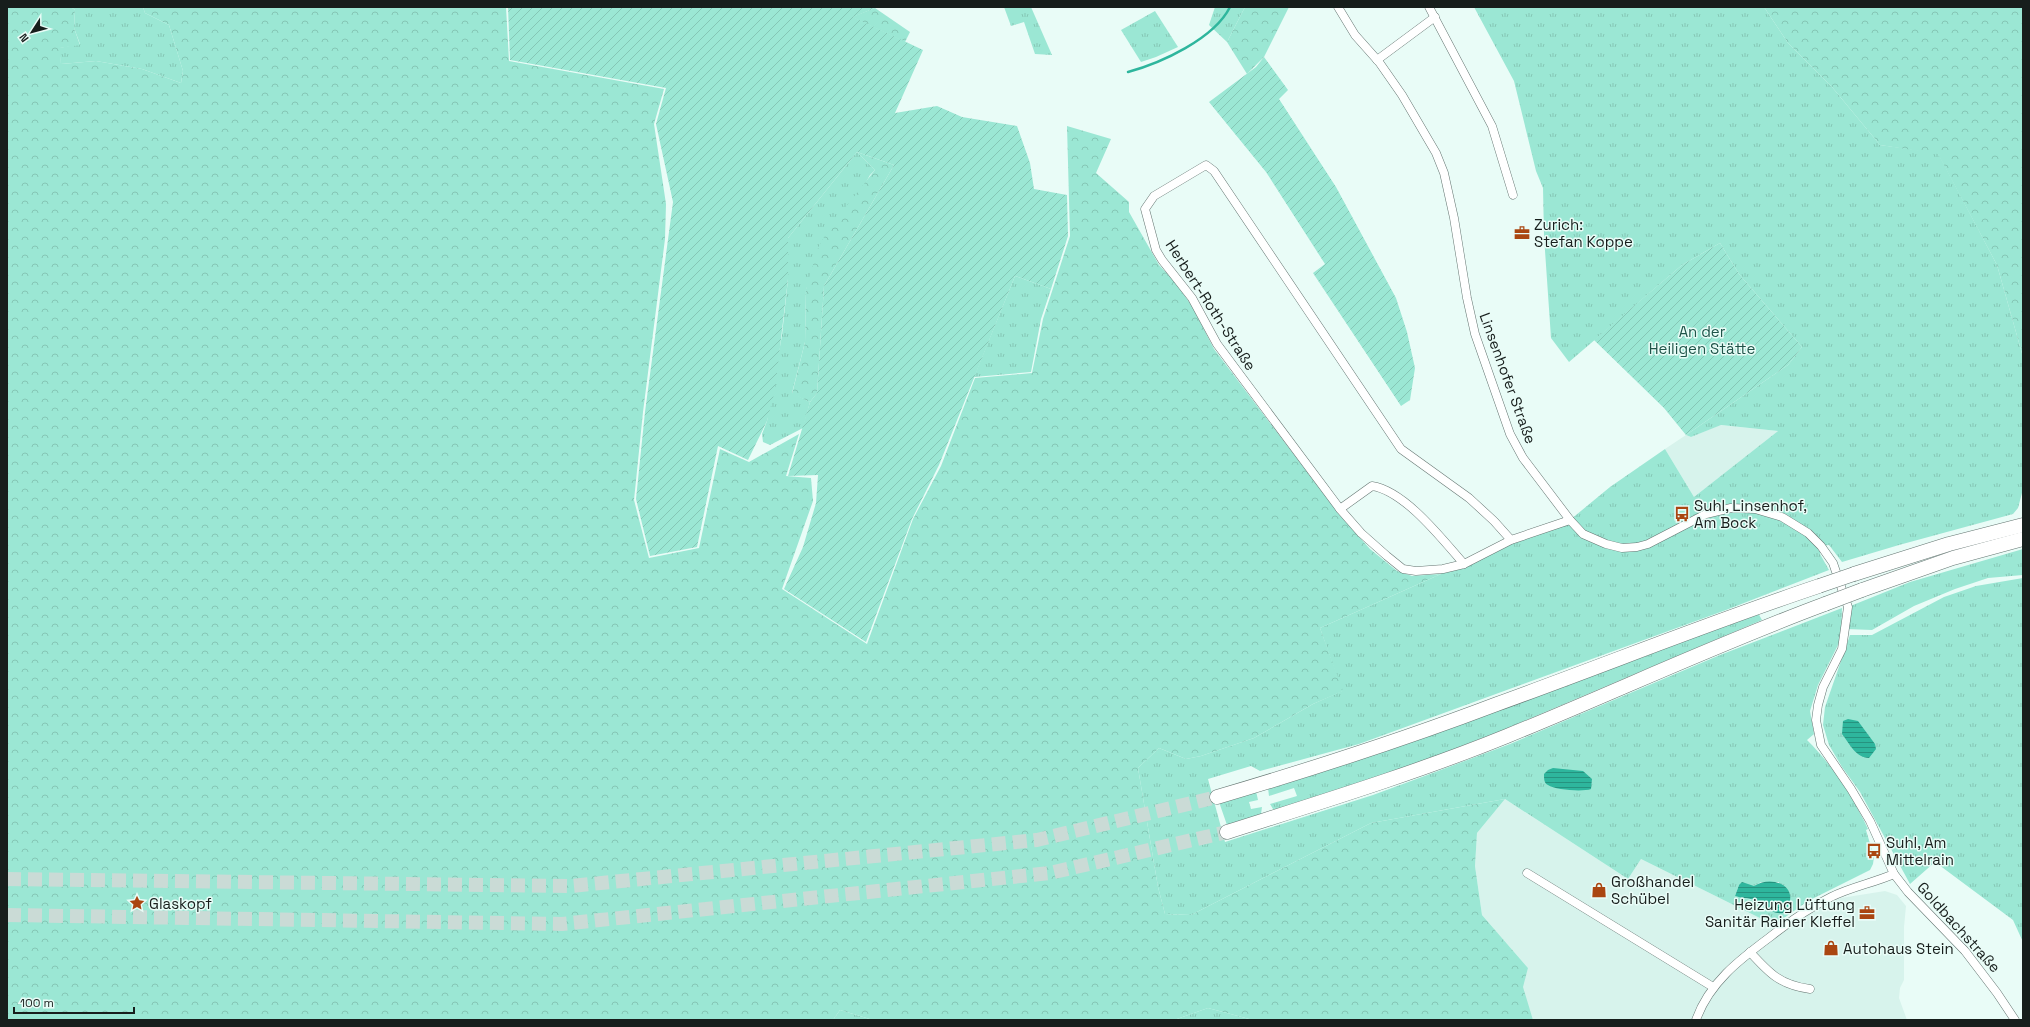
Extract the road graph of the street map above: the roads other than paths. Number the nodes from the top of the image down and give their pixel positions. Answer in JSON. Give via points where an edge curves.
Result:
{"nodes":[{"id":1,"x":1338,"y":7,"type":"edge"},
{"id":2,"x":1429,"y":7,"type":"edge"},
{"id":3,"x":1435,"y":17,"type":"junction"},
{"id":4,"x":1377,"y":60,"type":"junction"},
{"id":5,"x":1513,"y":195,"type":"dead end"},
{"id":6,"x":1340,"y":509,"type":"junction"},
{"id":7,"x":1570,"y":520,"type":"junction"},
{"id":8,"x":2023,"y":525,"type":"edge"},
{"id":9,"x":1511,"y":540,"type":"junction"},
{"id":10,"x":2023,"y":540,"type":"edge"},
{"id":11,"x":1464,"y":564,"type":"junction"},
{"id":12,"x":1217,"y":796,"type":"tunnel mouth"},
{"id":13,"x":1227,"y":832,"type":"tunnel mouth"},
{"id":14,"x":1527,"y":873,"type":"dead end"},
{"id":15,"x":1894,"y":874,"type":"junction"},
{"id":16,"x":1750,"y":952,"type":"junction"},
{"id":17,"x":1713,"y":987,"type":"junction"},
{"id":18,"x":1810,"y":989,"type":"dead end"},
{"id":19,"x":1696,"y":1020,"type":"edge"},
{"id":20,"x":2015,"y":1020,"type":"edge"}],
"edges":[{"from":1,"to":4,"type":"street","name":"Linsenhofer Straße","via":[[1355,35]]},
{"from":2,"to":3,"type":"street"},
{"from":3,"to":4,"type":"street"},
{"from":3,"to":5,"type":"street","via":[[1492,126]]},
{"from":4,"to":7,"type":"street","name":"Linsenhofer Straße","via":[[1424,130],[1444,173],[1475,334],[1510,434],[1523,458]]},
{"from":6,"to":9,"type":"street","name":"Herbert-Roth-Straße","via":[[1217,344],[1192,298],[1156,250],[1145,210],[1148,203],[1154,196],[1206,165],[1214,171],[1401,449],[1469,498]]},
{"from":6,"to":11,"type":"street","name":"Herbert-Roth-Straße","via":[[1361,533],[1403,569],[1437,570]]},
{"from":6,"to":11,"type":"street","via":[[1372,486],[1381,488],[1390,492],[1427,522]]},
{"from":7,"to":9,"type":"street","name":"Herbert-Roth-Straße"},
{"from":7,"to":15,"type":"street","name":"Linsenhofer Straße","via":[[1583,534],[1622,548],[1648,544],[1706,514],[1731,508],[1756,509],[1782,517],[1808,533],[1821,546],[1832,563],[1848,607],[1842,649],[1823,687],[1818,705],[1818,733],[1825,753],[1870,821]]},
{"from":8,"to":12,"type":"highway","bridge":true,"via":[[1949,544],[1854,574],[1669,639],[1411,735]]},
{"from":9,"to":11,"type":"street","name":"Herbert-Roth-Straße"},
{"from":10,"to":13,"type":"highway","bridge":true,"via":[[1953,558],[1862,590],[1770,624],[1492,742],[1368,787]]},
{"from":14,"to":17,"type":"street"},
{"from":15,"to":16,"type":"street","via":[[1831,896],[1802,913]]},
{"from":15,"to":20,"type":"street","name":"Goldbachstraße","via":[[1965,951]]},
{"from":16,"to":17,"type":"street"},
{"from":16,"to":18,"type":"street","via":[[1780,981]]},
{"from":17,"to":19,"type":"street"}]}
